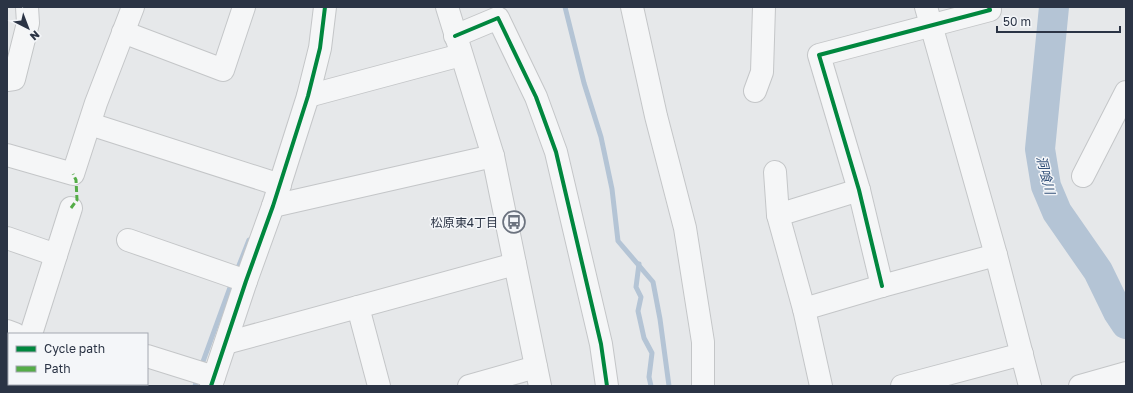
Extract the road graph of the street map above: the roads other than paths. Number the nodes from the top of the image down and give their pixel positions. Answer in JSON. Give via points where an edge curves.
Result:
{"nodes":[{"id":1,"x":27,"y":7,"type":"edge"},
{"id":2,"x":133,"y":7,"type":"edge"},
{"id":3,"x":244,"y":7,"type":"edge"},
{"id":4,"x":325,"y":7,"type":"edge"},
{"id":5,"x":447,"y":7,"type":"edge"},
{"id":6,"x":632,"y":7,"type":"edge"},
{"id":7,"x":764,"y":7,"type":"edge"},
{"id":8,"x":989,"y":7,"type":"edge"},
{"id":9,"x":928,"y":16,"type":"edge"},
{"id":10,"x":123,"y":32,"type":"junction"},
{"id":11,"x":458,"y":45,"type":"junction"},
{"id":12,"x":7,"y":80,"type":"edge"},
{"id":13,"x":755,"y":91,"type":"dead end"},
{"id":14,"x":1126,"y":92,"type":"edge"},
{"id":15,"x":308,"y":96,"type":"junction"},
{"id":16,"x":90,"y":124,"type":"junction"},
{"id":17,"x":7,"y":155,"type":"edge"},
{"id":18,"x":493,"y":156,"type":"junction"},
{"id":19,"x":774,"y":172,"type":"dead end"},
{"id":20,"x":1083,"y":176,"type":"dead end"},
{"id":21,"x":280,"y":185,"type":"junction"},
{"id":22,"x":859,"y":190,"type":"junction"},
{"id":23,"x":273,"y":206,"type":"junction"},
{"id":24,"x":70,"y":208,"type":"dead end"},
{"id":25,"x":778,"y":215,"type":"junction"},
{"id":26,"x":7,"y":238,"type":"edge"},
{"id":27,"x":128,"y":240,"type":"dead end"},
{"id":28,"x":56,"y":255,"type":"junction"},
{"id":29,"x":996,"y":255,"type":"junction"},
{"id":30,"x":515,"y":264,"type":"junction"},
{"id":31,"x":246,"y":281,"type":"junction"},
{"id":32,"x":882,"y":286,"type":"junction"},
{"id":33,"x":358,"y":307,"type":"junction"},
{"id":34,"x":804,"y":309,"type":"junction"},
{"id":35,"x":31,"y":333,"type":"edge"},
{"id":36,"x":226,"y":343,"type":"junction"},
{"id":37,"x":1022,"y":354,"type":"junction"},
{"id":38,"x":148,"y":356,"type":"edge"},
{"id":39,"x":1126,"y":373,"type":"edge"},
{"id":40,"x":538,"y":376,"type":"edge"},
{"id":41,"x":213,"y":382,"type":"edge"},
{"id":42,"x":379,"y":386,"type":"edge"},
{"id":43,"x":469,"y":386,"type":"edge"},
{"id":44,"x":606,"y":386,"type":"edge"},
{"id":45,"x":703,"y":386,"type":"edge"},
{"id":46,"x":821,"y":386,"type":"edge"},
{"id":47,"x":902,"y":386,"type":"edge"},
{"id":48,"x":1030,"y":386,"type":"edge"},
{"id":49,"x":1080,"y":386,"type":"edge"}],
"edges":[{"from":1,"to":12,"type":"street","via":[[28,23],[14,79]]},
{"from":2,"to":10,"type":"street"},
{"from":3,"to":10,"type":"street","via":[[223,70]]},
{"from":4,"to":15,"type":"street","via":[[320,48]]},
{"from":5,"to":11,"type":"street"},
{"from":6,"to":45,"type":"street","via":[[656,116],[685,228],[703,342]]},
{"from":7,"to":13,"type":"street","via":[[762,72]]},
{"from":8,"to":9,"type":"street","via":[[990,10]]},
{"from":9,"to":22,"type":"street","via":[[819,55]]},
{"from":9,"to":29,"type":"street"},
{"from":10,"to":16,"type":"street"},
{"from":11,"to":15,"type":"street"},
{"from":11,"to":18,"type":"street"},
{"from":11,"to":44,"type":"street","via":[[498,18],[536,97],[556,152],[601,344]]},
{"from":14,"to":20,"type":"street"},
{"from":15,"to":21,"type":"street"},
{"from":16,"to":17,"type":"street","via":[[73,174]]},
{"from":16,"to":21,"type":"street"},
{"from":18,"to":23,"type":"street"},
{"from":18,"to":30,"type":"street"},
{"from":19,"to":25,"type":"street"},
{"from":21,"to":23,"type":"street"},
{"from":22,"to":25,"type":"street"},
{"from":22,"to":32,"type":"street"},
{"from":23,"to":31,"type":"street"},
{"from":24,"to":28,"type":"street"},
{"from":25,"to":34,"type":"street"},
{"from":26,"to":28,"type":"street"},
{"from":27,"to":31,"type":"street"},
{"from":28,"to":35,"type":"street"},
{"from":29,"to":32,"type":"street"},
{"from":29,"to":37,"type":"street"},
{"from":30,"to":33,"type":"street"},
{"from":30,"to":40,"type":"street"},
{"from":31,"to":36,"type":"street"},
{"from":32,"to":34,"type":"street"},
{"from":33,"to":36,"type":"street"},
{"from":33,"to":42,"type":"street"},
{"from":34,"to":46,"type":"street"},
{"from":36,"to":41,"type":"street"},
{"from":37,"to":47,"type":"street"},
{"from":37,"to":48,"type":"street"},
{"from":38,"to":41,"type":"street"},
{"from":39,"to":49,"type":"street"},
{"from":40,"to":43,"type":"street"}]}
